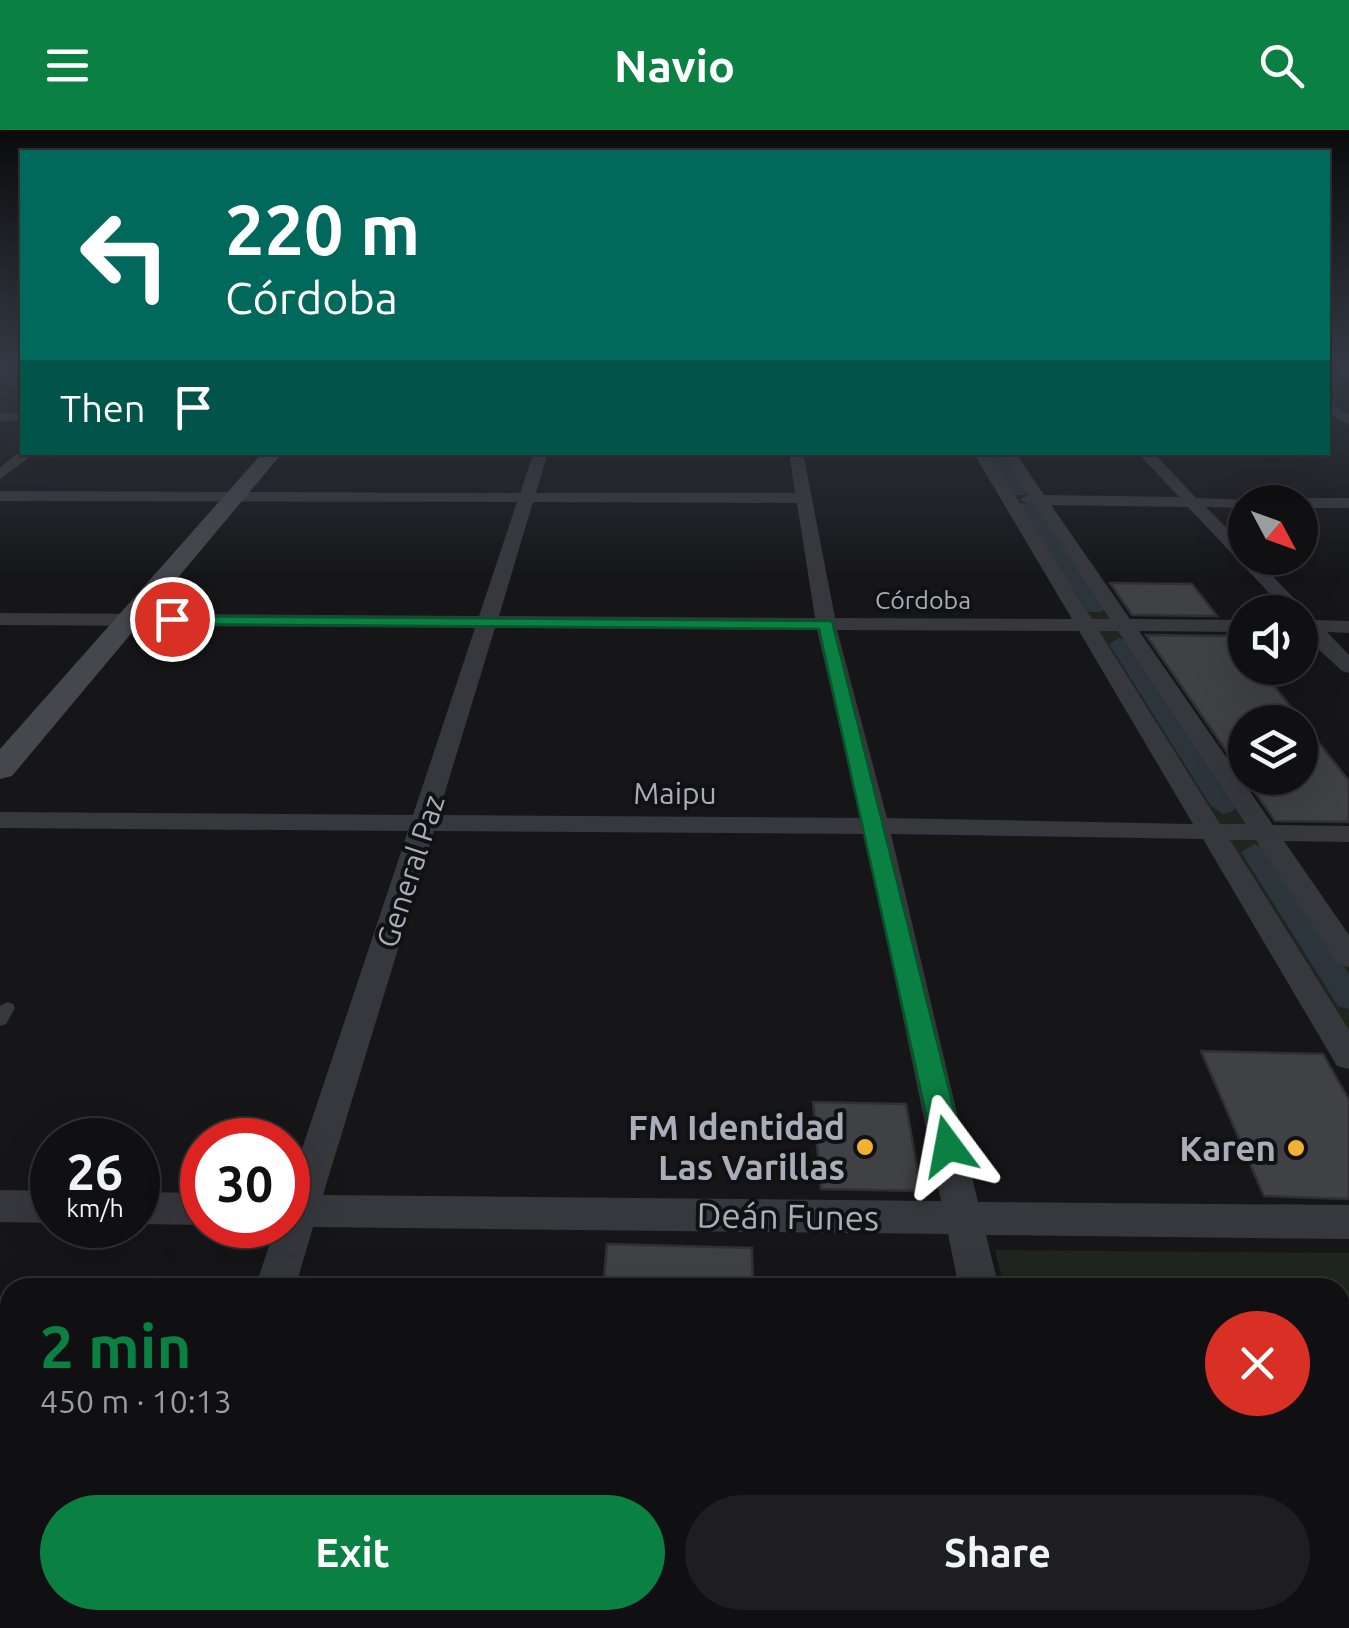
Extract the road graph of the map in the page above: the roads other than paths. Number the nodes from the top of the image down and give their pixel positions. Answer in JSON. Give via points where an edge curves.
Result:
{"nodes":[{"id":1,"x":25,"y":455,"type":"edge"},
{"id":2,"x":271,"y":455,"type":"edge"},
{"id":3,"x":540,"y":455,"type":"edge"},
{"id":4,"x":797,"y":455,"type":"edge"},
{"id":5,"x":982,"y":455,"type":"edge"},
{"id":6,"x":1009,"y":455,"type":"edge"},
{"id":7,"x":1147,"y":455,"type":"edge"},
{"id":8,"x":0,"y":474,"type":"edge"},
{"id":9,"x":0,"y":496,"type":"edge"},
{"id":10,"x":237,"y":496,"type":"junction"},
{"id":11,"x":528,"y":498,"type":"junction"},
{"id":12,"x":805,"y":498,"type":"junction"},
{"id":13,"x":1010,"y":500,"type":"junction"},
{"id":14,"x":1040,"y":500,"type":"junction"},
{"id":15,"x":1192,"y":503,"type":"junction"},
{"id":16,"x":1228,"y":503,"type":"edge"},
{"id":17,"x":1318,"y":503,"type":"edge"},
{"id":18,"x":1349,"y":503,"type":"edge"},
{"id":19,"x":1278,"y":595,"type":"edge"},
{"id":20,"x":0,"y":619,"type":"edge"},
{"id":21,"x":132,"y":619,"type":"junction"},
{"id":22,"x":1318,"y":622,"type":"edge"},
{"id":23,"x":488,"y":623,"type":"junction"},
{"id":24,"x":826,"y":624,"type":"junction"},
{"id":25,"x":1086,"y":626,"type":"junction"},
{"id":26,"x":1124,"y":626,"type":"junction"},
{"id":27,"x":1228,"y":626,"type":"edge"},
{"id":28,"x":1349,"y":627,"type":"edge"},
{"id":29,"x":1318,"y":636,"type":"edge"},
{"id":30,"x":1349,"y":668,"type":"edge"},
{"id":31,"x":0,"y":769,"type":"edge"},
{"id":32,"x":0,"y":820,"type":"edge"},
{"id":33,"x":425,"y":826,"type":"junction"},
{"id":34,"x":876,"y":826,"type":"junction"},
{"id":35,"x":1213,"y":833,"type":"junction"},
{"id":36,"x":1264,"y":833,"type":"junction"},
{"id":37,"x":1349,"y":834,"type":"edge"},
{"id":38,"x":1349,"y":957,"type":"edge"},
{"id":39,"x":1349,"y":1057,"type":"edge"},
{"id":40,"x":310,"y":1164,"type":"edge"},
{"id":41,"x":0,"y":1206,"type":"edge"},
{"id":42,"x":30,"y":1207,"type":"edge"},
{"id":43,"x":310,"y":1211,"type":"edge"},
{"id":44,"x":964,"y":1218,"type":"junction"},
{"id":45,"x":1349,"y":1222,"type":"edge"},
{"id":46,"x":284,"y":1248,"type":"edge"},
{"id":47,"x":277,"y":1278,"type":"edge"},
{"id":48,"x":978,"y":1278,"type":"edge"}],
"edges":[{"from":1,"to":8,"type":"street"},
{"from":2,"to":10,"type":"main road"},
{"from":3,"to":11,"type":"street","name":"General Paz"},
{"from":4,"to":12,"type":"street"},
{"from":5,"to":13,"type":"street"},
{"from":6,"to":14,"type":"street"},
{"from":7,"to":15,"type":"street"},
{"from":9,"to":10,"type":"street"},
{"from":10,"to":11,"type":"street"},
{"from":10,"to":21,"type":"main road"},
{"from":11,"to":12,"type":"street"},
{"from":11,"to":23,"type":"street","name":"General Paz"},
{"from":12,"to":24,"type":"street"},
{"from":13,"to":14,"type":"street"},
{"from":13,"to":25,"type":"street"},
{"from":14,"to":15,"type":"street"},
{"from":14,"to":26,"type":"street"},
{"from":15,"to":16,"type":"street"},
{"from":15,"to":19,"type":"street"},
{"from":17,"to":18,"type":"street"},
{"from":20,"to":21,"type":"street","name":"Córdoba"},
{"from":21,"to":23,"type":"street","name":"Córdoba"},
{"from":21,"to":31,"type":"main road"},
{"from":22,"to":28,"type":"street"},
{"from":23,"to":24,"type":"street","name":"Córdoba"},
{"from":23,"to":33,"type":"street","name":"General Paz"},
{"from":24,"to":25,"type":"street","name":"Córdoba"},
{"from":24,"to":34,"type":"street"},
{"from":25,"to":26,"type":"street","name":"Córdoba"},
{"from":25,"to":35,"type":"street"},
{"from":26,"to":27,"type":"street","name":"Córdoba"},
{"from":26,"to":36,"type":"street"},
{"from":29,"to":30,"type":"street"},
{"from":32,"to":33,"type":"street","name":"Maipu"},
{"from":33,"to":34,"type":"street","name":"Maipu"},
{"from":33,"to":40,"type":"street","name":"General Paz"},
{"from":34,"to":35,"type":"street","name":"Maipu"},
{"from":34,"to":44,"type":"street"},
{"from":35,"to":36,"type":"street","name":"Maipu"},
{"from":35,"to":39,"type":"street"},
{"from":36,"to":37,"type":"street","name":"Maipu"},
{"from":36,"to":38,"type":"street"},
{"from":41,"to":42,"type":"street"},
{"from":43,"to":44,"type":"street","name":"Deán Funes"},
{"from":44,"to":45,"type":"street","name":"Deán Funes"},
{"from":44,"to":48,"type":"street"},
{"from":46,"to":47,"type":"street","name":"General Paz"}]}
